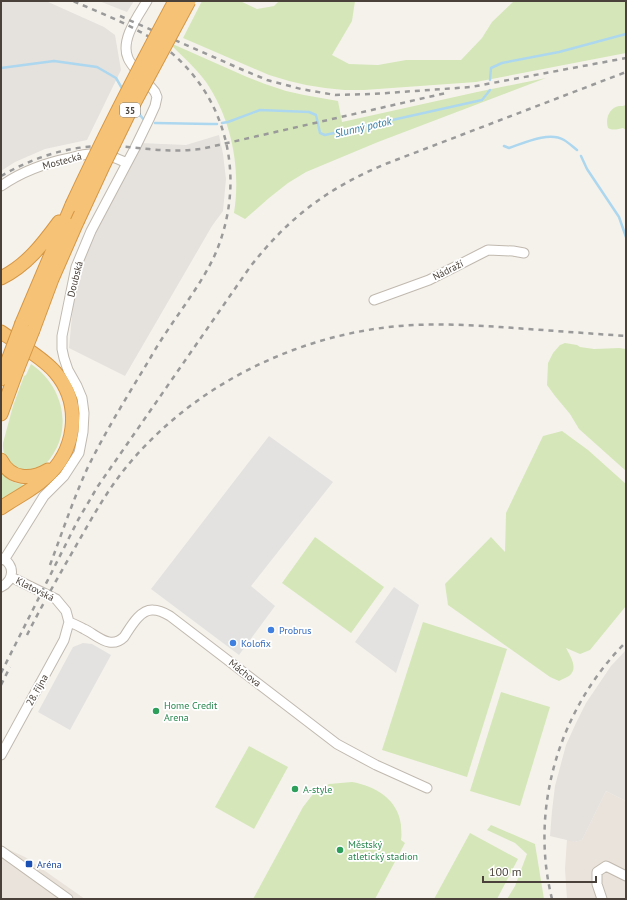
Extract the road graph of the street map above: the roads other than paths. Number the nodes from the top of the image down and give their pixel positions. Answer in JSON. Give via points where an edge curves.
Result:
{"nodes":[{"id":1,"x":147,"y":1,"type":"edge"},
{"id":2,"x":175,"y":1,"type":"edge"},
{"id":3,"x":188,"y":1,"type":"edge"},
{"id":4,"x":127,"y":163,"type":"junction"},
{"id":5,"x":1,"y":186,"type":"edge"},
{"id":6,"x":69,"y":219,"type":"junction"},
{"id":7,"x":524,"y":253,"type":"dead end"},
{"id":8,"x":1,"y":278,"type":"edge"},
{"id":9,"x":374,"y":300,"type":"dead end"},
{"id":10,"x":1,"y":332,"type":"edge"},
{"id":11,"x":1,"y":338,"type":"edge"},
{"id":12,"x":38,"y":358,"type":"junction"},
{"id":13,"x":12,"y":366,"type":"junction"},
{"id":14,"x":1,"y":379,"type":"edge"},
{"id":15,"x":3,"y":409,"type":"edge"},
{"id":16,"x":1,"y":418,"type":"edge"},
{"id":17,"x":63,"y":457,"type":"junction"},
{"id":18,"x":1,"y":460,"type":"edge"},
{"id":19,"x":1,"y":508,"type":"edge"},
{"id":20,"x":3,"y":559,"type":"edge"},
{"id":21,"x":11,"y":577,"type":"junction"},
{"id":22,"x":1,"y":587,"type":"edge"},
{"id":23,"x":69,"y":622,"type":"junction"},
{"id":24,"x":1,"y":755,"type":"edge"},
{"id":25,"x":427,"y":788,"type":"dead end"},
{"id":26,"x":1,"y":852,"type":"edge"},
{"id":27,"x":626,"y":876,"type":"edge"},
{"id":28,"x":68,"y":899,"type":"edge"},
{"id":29,"x":602,"y":899,"type":"edge"}],
"edges":[{"from":1,"to":4,"type":"street","name":"Doubská","via":[[132,28],[126,51],[132,64],[155,92],[156,106]]},
{"from":2,"to":6,"type":"highway","number":"35","bridge":true,"via":[[93,160],[72,205]]},
{"from":3,"to":6,"type":"highway","number":"35","bridge":true,"via":[[103,166]]},
{"from":4,"to":5,"type":"street","name":"Mostecká","via":[[102,154],[84,154],[43,165]]},
{"from":4,"to":20,"type":"street","name":"Doubská","via":[[82,250],[62,336],[64,358],[82,398],[84,432],[80,448],[64,476],[44,496]]},
{"from":6,"to":8,"type":"highway","number":"35","via":[[24,264]]},
{"from":6,"to":13,"type":"highway","number":"35","bridge":true,"via":[[52,279],[28,326]]},
{"from":7,"to":9,"type":"street","name":"Nádraží","via":[[488,250],[428,280]]},
{"from":10,"to":12,"type":"highway"},
{"from":11,"to":12,"type":"highway"},
{"from":12,"to":17,"type":"highway","via":[[59,378],[70,400],[71,433]]},
{"from":13,"to":14,"type":"highway","number":"35"},
{"from":13,"to":15,"type":"highway","number":"35"},
{"from":15,"to":16,"type":"highway"},
{"from":17,"to":18,"type":"highway","via":[[47,471],[25,477],[9,471]]},
{"from":17,"to":19,"type":"highway","via":[[44,480]]},
{"from":20,"to":21,"type":"street","name":"Doubská","via":[[8,562]]},
{"from":21,"to":22,"type":"street","via":[[6,585]]},
{"from":21,"to":23,"type":"street","name":"Klatovská","via":[[56,599],[66,611]]},
{"from":23,"to":24,"type":"street","name":"28. října","via":[[64,640]]},
{"from":23,"to":25,"type":"street","name":"Máchova","via":[[104,640],[116,642],[124,637],[138,616],[150,609],[165,613],[337,744]]},
{"from":26,"to":28,"type":"street"},
{"from":27,"to":29,"type":"street","via":[[606,866],[597,872],[597,884]]}]}
